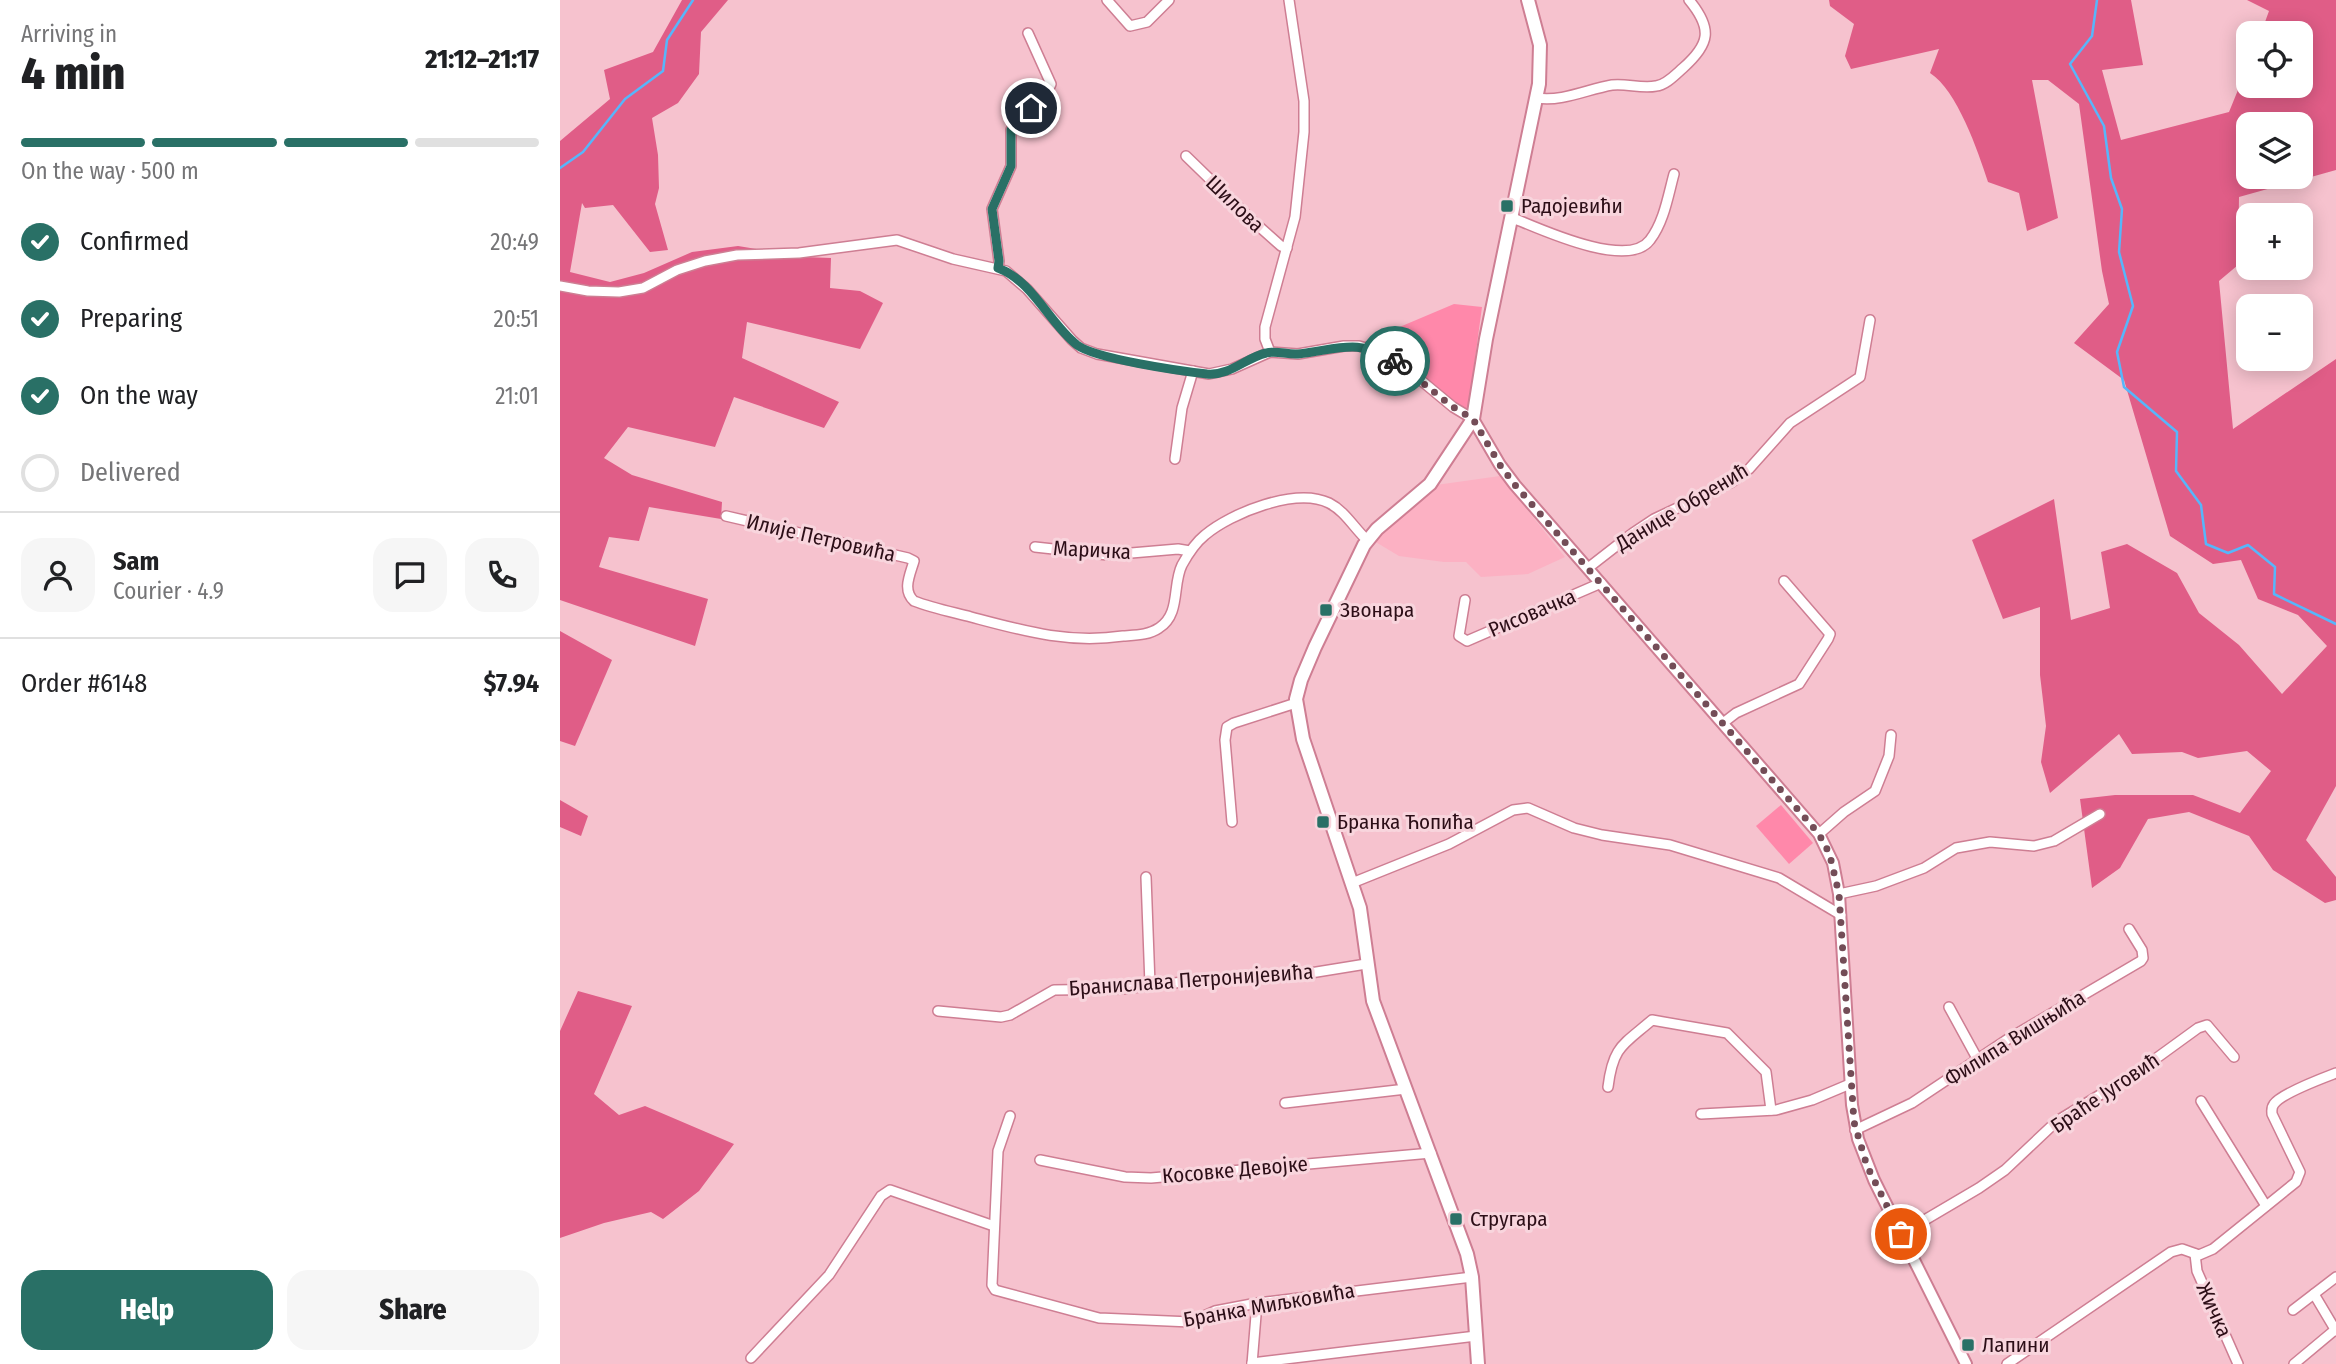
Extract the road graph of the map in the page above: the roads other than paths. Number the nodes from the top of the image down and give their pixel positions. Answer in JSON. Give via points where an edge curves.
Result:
{"nodes":[{"id":1,"x":1107,"y":0,"type":"edge"},
{"id":2,"x":1169,"y":0,"type":"edge"},
{"id":3,"x":1289,"y":0,"type":"edge"},
{"id":4,"x":1528,"y":0,"type":"edge"},
{"id":5,"x":1689,"y":0,"type":"edge"},
{"id":6,"x":1028,"y":33,"type":"dead end"},
{"id":7,"x":1537,"y":98,"type":"junction"},
{"id":8,"x":1186,"y":156,"type":"dead end"},
{"id":9,"x":1674,"y":174,"type":"dead end"},
{"id":10,"x":1513,"y":218,"type":"junction"},
{"id":11,"x":1287,"y":248,"type":"junction"},
{"id":12,"x":998,"y":268,"type":"junction"},
{"id":13,"x":560,"y":286,"type":"edge"},
{"id":14,"x":1870,"y":320,"type":"dead end"},
{"id":15,"x":1270,"y":352,"type":"junction"},
{"id":16,"x":1193,"y":371,"type":"junction"},
{"id":17,"x":1473,"y":419,"type":"junction"},
{"id":18,"x":1175,"y":459,"type":"dead end"},
{"id":19,"x":726,"y":516,"type":"dead end"},
{"id":20,"x":1367,"y":540,"type":"junction"},
{"id":21,"x":1034,"y":547,"type":"dead end"},
{"id":22,"x":1190,"y":551,"type":"junction"},
{"id":23,"x":1588,"y":568,"type":"junction"},
{"id":24,"x":1784,"y":582,"type":"dead end"},
{"id":25,"x":1601,"y":583,"type":"junction"},
{"id":26,"x":1465,"y":600,"type":"dead end"},
{"id":27,"x":1296,"y":703,"type":"junction"},
{"id":28,"x":1723,"y":723,"type":"junction"},
{"id":29,"x":1891,"y":735,"type":"dead end"},
{"id":30,"x":2100,"y":814,"type":"dead end"},
{"id":31,"x":1232,"y":822,"type":"dead end"},
{"id":32,"x":1819,"y":834,"type":"junction"},
{"id":33,"x":1146,"y":877,"type":"dead end"},
{"id":34,"x":1352,"y":883,"type":"junction"},
{"id":35,"x":1839,"y":894,"type":"junction"},
{"id":36,"x":1841,"y":915,"type":"junction"},
{"id":37,"x":2129,"y":929,"type":"dead end"},
{"id":38,"x":1366,"y":964,"type":"junction"},
{"id":39,"x":1150,"y":985,"type":"junction"},
{"id":40,"x":1949,"y":1007,"type":"dead end"},
{"id":41,"x":938,"y":1011,"type":"dead end"},
{"id":42,"x":2234,"y":1057,"type":"dead end"},
{"id":43,"x":1978,"y":1060,"type":"junction"},
{"id":44,"x":2336,"y":1073,"type":"edge"},
{"id":45,"x":1850,"y":1084,"type":"junction"},
{"id":46,"x":1608,"y":1087,"type":"dead end"},
{"id":47,"x":1406,"y":1089,"type":"junction"},
{"id":48,"x":2201,"y":1101,"type":"dead end"},
{"id":49,"x":1285,"y":1103,"type":"dead end"},
{"id":50,"x":1771,"y":1110,"type":"junction"},
{"id":51,"x":1701,"y":1114,"type":"dead end"},
{"id":52,"x":1010,"y":1116,"type":"dead end"},
{"id":53,"x":1856,"y":1130,"type":"junction"},
{"id":54,"x":1431,"y":1153,"type":"junction"},
{"id":55,"x":1040,"y":1160,"type":"dead end"},
{"id":56,"x":2266,"y":1206,"type":"junction"},
{"id":57,"x":994,"y":1226,"type":"junction"},
{"id":58,"x":1901,"y":1234,"type":"junction"},
{"id":59,"x":2195,"y":1254,"type":"junction"},
{"id":60,"x":1472,"y":1277,"type":"junction"},
{"id":61,"x":2336,"y":1277,"type":"edge"},
{"id":62,"x":2314,"y":1294,"type":"junction"},
{"id":63,"x":1256,"y":1303,"type":"junction"},
{"id":64,"x":2293,"y":1310,"type":"dead end"},
{"id":65,"x":2336,"y":1329,"type":"edge"},
{"id":66,"x":1476,"y":1336,"type":"junction"},
{"id":67,"x":751,"y":1357,"type":"dead end"},
{"id":68,"x":1252,"y":1363,"type":"edge"},
{"id":69,"x":1478,"y":1364,"type":"edge"},
{"id":70,"x":1966,"y":1364,"type":"edge"},
{"id":71,"x":2007,"y":1364,"type":"edge"},
{"id":72,"x":2238,"y":1364,"type":"edge"},
{"id":73,"x":2294,"y":1364,"type":"edge"}],
"edges":[{"from":1,"to":2,"type":"street","via":[[1130,26],[1147,22]]},
{"from":3,"to":11,"type":"street","via":[[1304,101],[1304,132]]},
{"from":4,"to":7,"type":"main road","via":[[1539,44]]},
{"from":5,"to":7,"type":"street","via":[[1699,13],[1706,38],[1696,55],[1665,83],[1653,87],[1612,85]]},
{"from":6,"to":12,"type":"street","via":[[1051,84],[1011,130],[1011,166],[992,209]]},
{"from":7,"to":10,"type":"main road"},
{"from":8,"to":11,"type":"street","name":"Шилова"},
{"from":9,"to":10,"type":"street","via":[[1660,223],[1649,242],[1637,249],[1583,246]]},
{"from":10,"to":17,"type":"main road"},
{"from":11,"to":15,"type":"street","via":[[1265,327]]},
{"from":12,"to":13,"type":"street","via":[[897,240],[737,255],[683,267],[643,288],[619,292]]},
{"from":12,"to":16,"type":"street","via":[[1019,281],[1085,350]]},
{"from":14,"to":23,"type":"street","name":"Данице Обренић","via":[[1860,377],[1790,423],[1732,482],[1654,519]]},
{"from":15,"to":16,"type":"street","via":[[1227,371]]},
{"from":15,"to":17,"type":"street","via":[[1368,348],[1406,368]]},
{"from":16,"to":18,"type":"street"},
{"from":17,"to":20,"type":"main road","via":[[1430,484]]},
{"from":17,"to":23,"type":"street","via":[[1505,473]]},
{"from":19,"to":22,"type":"street","name":"Илије Петровића","via":[[908,558],[914,561],[907,589],[914,601],[1040,635],[1076,639],[1136,635],[1167,622],[1177,575]]},
{"from":20,"to":22,"type":"street","name":"Илије Петровића","via":[[1335,507],[1301,497],[1228,519]]},
{"from":20,"to":27,"type":"main road","via":[[1307,666]]},
{"from":21,"to":22,"type":"street","name":"Маричка","via":[[1108,555],[1178,548]]},
{"from":23,"to":25,"type":"street"},
{"from":24,"to":28,"type":"street","via":[[1830,634],[1828,639],[1799,684]]},
{"from":25,"to":26,"type":"street","name":"Рисовачка","via":[[1466,641],[1459,634]]},
{"from":25,"to":28,"type":"street"},
{"from":27,"to":31,"type":"street","via":[[1227,727],[1224,740]]},
{"from":27,"to":34,"type":"main road","via":[[1303,739]]},
{"from":28,"to":32,"type":"street"},
{"from":29,"to":32,"type":"street","via":[[1889,756],[1875,791]]},
{"from":30,"to":35,"type":"street","via":[[2054,841],[2034,846],[1990,842],[1956,848],[1924,868]]},
{"from":32,"to":35,"type":"street","via":[[1833,863]]},
{"from":33,"to":39,"type":"street"},
{"from":34,"to":36,"type":"street","via":[[1449,844],[1513,810],[1528,808],[1574,828],[1670,845],[1779,878]]},
{"from":34,"to":38,"type":"main road"},
{"from":35,"to":36,"type":"street"},
{"from":36,"to":45,"type":"street"},
{"from":37,"to":43,"type":"street","name":"Филипа Вишњића","via":[[2142,950],[2141,961]]},
{"from":38,"to":39,"type":"street","name":"Бранислава Петронијевића","via":[[1292,976]]},
{"from":38,"to":47,"type":"main road","via":[[1373,1001]]},
{"from":39,"to":41,"type":"street","name":"Бранислава Петронијевића","via":[[1054,990],[1001,1017]]},
{"from":40,"to":43,"type":"street"},
{"from":42,"to":58,"type":"street","name":"Браће Југовић","via":[[2207,1025],[2197,1028],[2136,1073],[2057,1121],[2005,1170]]},
{"from":43,"to":53,"type":"street","name":"Филипа Вишњића","via":[[1912,1103]]},
{"from":44,"to":56,"type":"street","via":[[2273,1105],[2272,1114],[2300,1176]]},
{"from":45,"to":50,"type":"street"},
{"from":45,"to":53,"type":"street"},
{"from":46,"to":50,"type":"street","via":[[1619,1047],[1652,1020],[1727,1033],[1766,1072]]},
{"from":47,"to":49,"type":"street"},
{"from":47,"to":54,"type":"main road"},
{"from":48,"to":56,"type":"street"},
{"from":50,"to":51,"type":"street"},
{"from":52,"to":57,"type":"street","name":"Бранка Миљковића","via":[[998,1152]]},
{"from":53,"to":58,"type":"street","via":[[1867,1166]]},
{"from":54,"to":55,"type":"street","name":"Косовке Девојке","via":[[1151,1178]]},
{"from":54,"to":60,"type":"main road"},
{"from":56,"to":59,"type":"street","via":[[2213,1249]]},
{"from":57,"to":63,"type":"street","name":"Бранка Миљковића","via":[[995,1290],[1099,1318],[1147,1321],[1191,1322],[1214,1311]]},
{"from":57,"to":67,"type":"street","via":[[890,1190],[881,1196],[829,1275]]},
{"from":58,"to":70,"type":"street"},
{"from":59,"to":71,"type":"street","via":[[2182,1249],[2171,1252]]},
{"from":59,"to":72,"type":"street","name":"Жичка","via":[[2197,1271]]},
{"from":60,"to":63,"type":"street","name":"Бранка Миљковића"},
{"from":60,"to":66,"type":"main road"},
{"from":61,"to":62,"type":"street"},
{"from":62,"to":64,"type":"street"},
{"from":62,"to":65,"type":"street"},
{"from":63,"to":68,"type":"street"},
{"from":65,"to":73,"type":"street"},
{"from":66,"to":68,"type":"street"},
{"from":66,"to":69,"type":"main road"}]}
